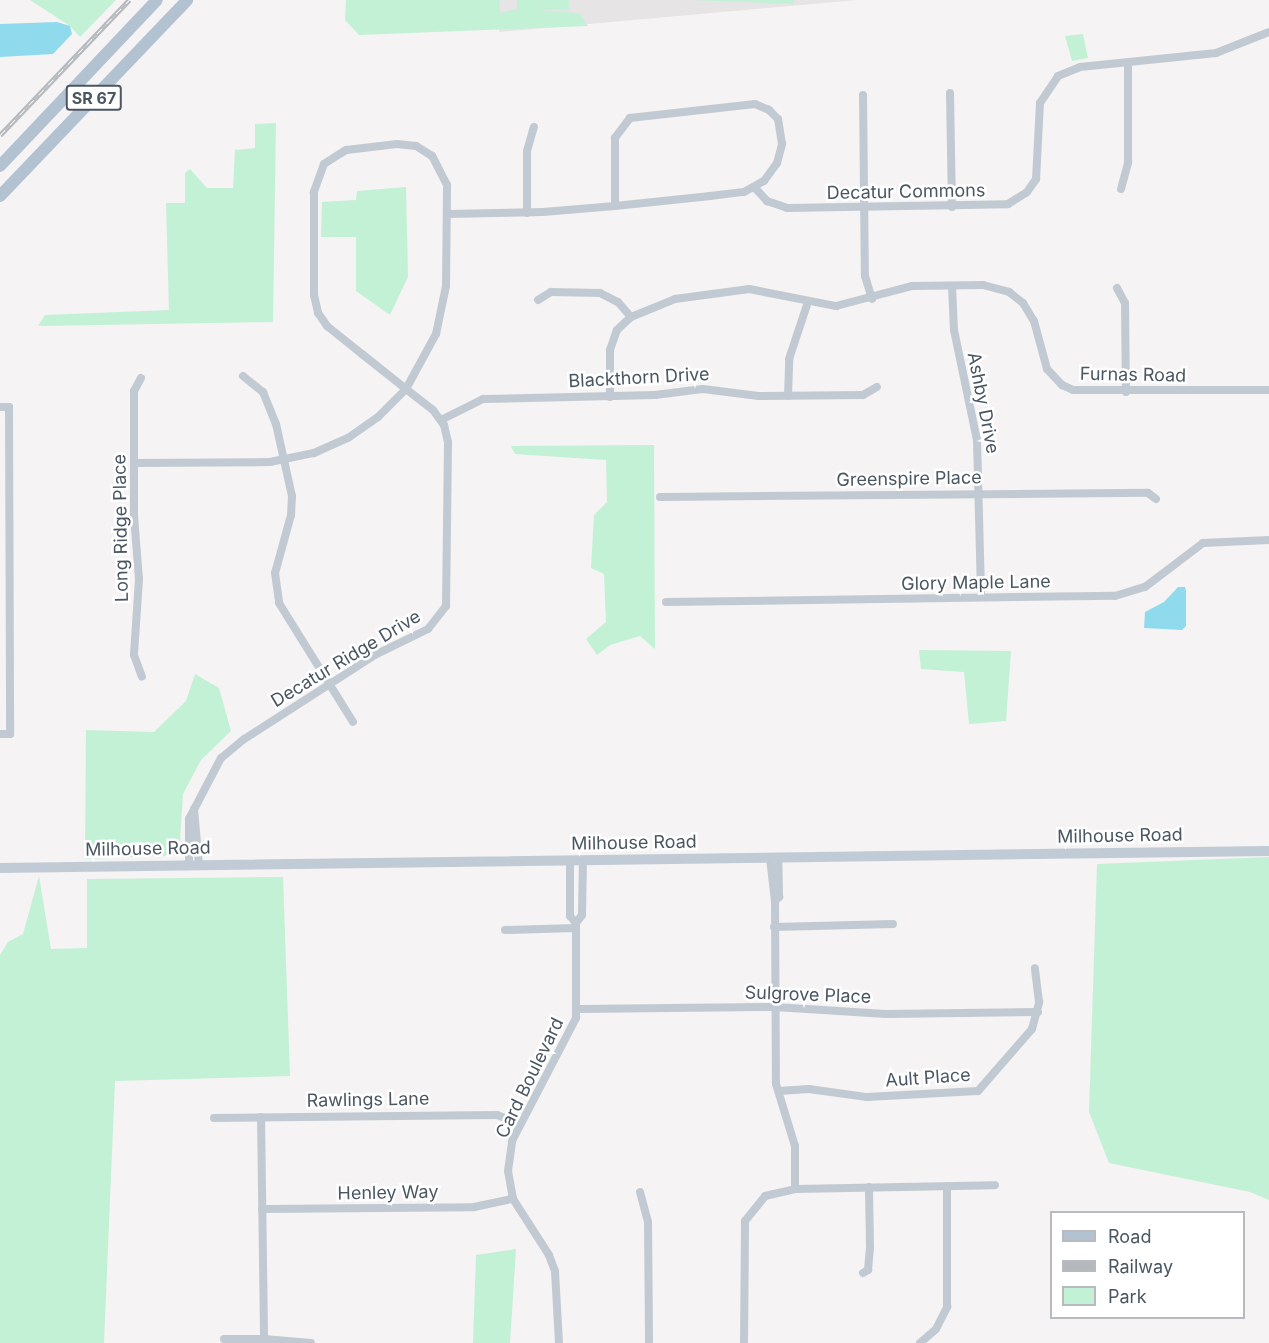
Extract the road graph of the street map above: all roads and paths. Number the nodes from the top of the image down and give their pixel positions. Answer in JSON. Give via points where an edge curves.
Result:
{"nodes":[{"id":1,"x":157,"y":0,"type":"edge"},
{"id":2,"x":187,"y":0,"type":"edge"},
{"id":3,"x":1269,"y":32,"type":"edge"},
{"id":4,"x":1128,"y":63,"type":"junction"},
{"id":5,"x":950,"y":93,"type":"dead end"},
{"id":6,"x":863,"y":95,"type":"dead end"},
{"id":7,"x":534,"y":127,"type":"dead end"},
{"id":8,"x":0,"y":166,"type":"edge"},
{"id":9,"x":755,"y":188,"type":"junction"},
{"id":10,"x":1120,"y":189,"type":"dead end"},
{"id":11,"x":0,"y":195,"type":"edge"},
{"id":12,"x":615,"y":206,"type":"junction"},
{"id":13,"x":952,"y":207,"type":"junction"},
{"id":14,"x":864,"y":208,"type":"junction"},
{"id":15,"x":527,"y":213,"type":"junction"},
{"id":16,"x":447,"y":214,"type":"junction"},
{"id":17,"x":952,"y":286,"type":"junction"},
{"id":18,"x":1117,"y":288,"type":"dead end"},
{"id":19,"x":872,"y":299,"type":"junction"},
{"id":20,"x":538,"y":300,"type":"dead end"},
{"id":21,"x":808,"y":302,"type":"junction"},
{"id":22,"x":631,"y":317,"type":"junction"},
{"id":23,"x":243,"y":376,"type":"dead end"},
{"id":24,"x":141,"y":378,"type":"dead end"},
{"id":25,"x":877,"y":387,"type":"dead end"},
{"id":26,"x":406,"y":388,"type":"junction"},
{"id":27,"x":1269,"y":390,"type":"edge"},
{"id":28,"x":1126,"y":392,"type":"junction"},
{"id":29,"x":788,"y":396,"type":"junction"},
{"id":30,"x":610,"y":397,"type":"junction"},
{"id":31,"x":0,"y":407,"type":"edge"},
{"id":32,"x":441,"y":420,"type":"junction"},
{"id":33,"x":285,"y":460,"type":"junction"},
{"id":34,"x":135,"y":463,"type":"junction"},
{"id":35,"x":981,"y":493,"type":"junction"},
{"id":36,"x":660,"y":497,"type":"dead end"},
{"id":37,"x":1156,"y":499,"type":"dead end"},
{"id":38,"x":1269,"y":540,"type":"edge"},
{"id":39,"x":981,"y":597,"type":"junction"},
{"id":40,"x":666,"y":602,"type":"dead end"},
{"id":41,"x":142,"y":677,"type":"dead end"},
{"id":42,"x":329,"y":685,"type":"junction"},
{"id":43,"x":353,"y":722,"type":"dead end"},
{"id":44,"x":0,"y":734,"type":"edge"},
{"id":45,"x":1269,"y":851,"type":"edge"},
{"id":46,"x":774,"y":858,"type":"junction"},
{"id":47,"x":570,"y":860,"type":"junction"},
{"id":48,"x":583,"y":860,"type":"junction"},
{"id":49,"x":194,"y":865,"type":"junction"},
{"id":50,"x":0,"y":868,"type":"edge"},
{"id":51,"x":893,"y":924,"type":"dead end"},
{"id":52,"x":576,"y":925,"type":"junction"},
{"id":53,"x":774,"y":927,"type":"junction"},
{"id":54,"x":505,"y":930,"type":"dead end"},
{"id":55,"x":1035,"y":968,"type":"dead end"},
{"id":56,"x":775,"y":1007,"type":"junction"},
{"id":57,"x":577,"y":1009,"type":"junction"},
{"id":58,"x":1038,"y":1012,"type":"junction"},
{"id":59,"x":779,"y":1091,"type":"junction"},
{"id":60,"x":261,"y":1117,"type":"junction"},
{"id":61,"x":214,"y":1118,"type":"dead end"},
{"id":62,"x":520,"y":1124,"type":"junction"},
{"id":63,"x":995,"y":1185,"type":"dead end"},
{"id":64,"x":947,"y":1186,"type":"junction"},
{"id":65,"x":869,"y":1187,"type":"junction"},
{"id":66,"x":795,"y":1189,"type":"junction"},
{"id":67,"x":640,"y":1192,"type":"dead end"},
{"id":68,"x":513,"y":1199,"type":"junction"},
{"id":69,"x":262,"y":1209,"type":"junction"},
{"id":70,"x":863,"y":1274,"type":"dead end"},
{"id":71,"x":224,"y":1339,"type":"dead end"},
{"id":72,"x":264,"y":1339,"type":"junction"},
{"id":73,"x":311,"y":1343,"type":"edge"},
{"id":74,"x":559,"y":1343,"type":"edge"},
{"id":75,"x":649,"y":1343,"type":"edge"},
{"id":76,"x":744,"y":1343,"type":"edge"},
{"id":77,"x":920,"y":1343,"type":"edge"}],
"edges":[{"from":1,"to":8,"type":"main road","number":"SR 67"},
{"from":2,"to":11,"type":"main road","number":"SR 67"},
{"from":3,"to":4,"type":"street","name":"Decatur Commons","via":[[1216,53]]},
{"from":4,"to":10,"type":"street","via":[[1128,162]]},
{"from":4,"to":13,"type":"street","name":"Decatur Commons","via":[[1074,68],[1049,84],[1040,107],[1039,170],[1022,196],[1000,206]]},
{"from":5,"to":13,"type":"street"},
{"from":6,"to":14,"type":"street"},
{"from":7,"to":15,"type":"street","via":[[527,151]]},
{"from":9,"to":12,"type":"street"},
{"from":9,"to":12,"type":"street","via":[[772,173],[780,154],[781,128],[769,110],[748,104],[642,114],[625,122],[615,138]]},
{"from":9,"to":14,"type":"street","name":"Decatur Commons","via":[[781,207]]},
{"from":12,"to":15,"type":"street"},
{"from":13,"to":14,"type":"street","name":"Decatur Commons"},
{"from":14,"to":19,"type":"street","via":[[866,276]]},
{"from":15,"to":16,"type":"street"},
{"from":16,"to":26,"type":"street","via":[[447,286],[441,318],[425,359]]},
{"from":16,"to":26,"type":"street","via":[[445,178],[432,156],[406,144],[352,148],[336,155],[324,164],[314,187],[316,309],[327,326]]},
{"from":17,"to":19,"type":"street","name":"Furnas Road","via":[[897,289]]},
{"from":17,"to":28,"type":"street","name":"Furnas Road","via":[[999,288],[1021,301],[1034,321],[1047,369],[1062,385],[1078,392]]},
{"from":17,"to":35,"type":"street","name":"Ashby Drive","via":[[954,330],[976,429]]},
{"from":18,"to":28,"type":"street","via":[[1125,303]]},
{"from":19,"to":21,"type":"street","name":"Furnas Road","via":[[836,306]]},
{"from":20,"to":22,"type":"street","via":[[551,292],[600,293],[618,302]]},
{"from":21,"to":22,"type":"street","name":"Furnas Road","via":[[765,291],[724,290],[675,299]]},
{"from":21,"to":29,"type":"street","via":[[788,361]]},
{"from":22,"to":30,"type":"street","via":[[617,330],[611,344]]},
{"from":23,"to":33,"type":"street","via":[[263,392]]},
{"from":24,"to":34,"type":"street","name":"Long Ridge Place","via":[[134,392]]},
{"from":25,"to":29,"type":"street","name":"Blackthorn Drive","via":[[864,395]]},
{"from":26,"to":32,"type":"street"},
{"from":26,"to":33,"type":"street","via":[[378,417],[348,438]]},
{"from":27,"to":28,"type":"street","name":"Furnas Road"},
{"from":29,"to":30,"type":"street","name":"Blackthorn Drive","via":[[703,389]]},
{"from":30,"to":32,"type":"street","name":"Blackthorn Drive","via":[[483,399]]},
{"from":31,"to":44,"type":"street","via":[[9,407],[10,734]]},
{"from":32,"to":42,"type":"street","name":"Decatur Ridge Drive","via":[[448,443],[449,593],[445,609],[428,629],[390,646]]},
{"from":33,"to":34,"type":"street"},
{"from":33,"to":42,"type":"street","via":[[292,509],[276,570],[276,594],[285,618]]},
{"from":34,"to":41,"type":"street","name":"Long Ridge Place","via":[[139,579],[134,655]]},
{"from":35,"to":36,"type":"street","name":"Greenspire Place"},
{"from":35,"to":37,"type":"street","name":"Greenspire Place","via":[[1148,493]]},
{"from":35,"to":39,"type":"street","name":"Ashby Drive"},
{"from":38,"to":39,"type":"street","name":"Glory Maple Lane","via":[[1203,543],[1133,594]]},
{"from":39,"to":40,"type":"street","name":"Glory Maple Lane"},
{"from":42,"to":43,"type":"street"},
{"from":42,"to":49,"type":"street","name":"Decatur Ridge Drive","via":[[232,748],[212,771],[194,809]]},
{"from":45,"to":46,"type":"street","name":"Milhouse Road"},
{"from":46,"to":48,"type":"street","name":"Milhouse Road"},
{"from":46,"to":53,"type":"street","via":[[779,897]]},
{"from":47,"to":48,"type":"street","name":"Milhouse Road"},
{"from":47,"to":49,"type":"street","name":"Milhouse Road"},
{"from":47,"to":52,"type":"street","name":"Card Boulevard","via":[[570,916]]},
{"from":48,"to":52,"type":"street","name":"Card Boulevard","via":[[582,915]]},
{"from":49,"to":50,"type":"street","name":"Milhouse Road"},
{"from":51,"to":53,"type":"street"},
{"from":52,"to":54,"type":"street"},
{"from":52,"to":57,"type":"street","name":"Card Boulevard"},
{"from":53,"to":56,"type":"street"},
{"from":55,"to":58,"type":"street"},
{"from":56,"to":57,"type":"street","name":"Sulgrove Place"},
{"from":56,"to":58,"type":"street","name":"Sulgrove Place","via":[[886,1014]]},
{"from":56,"to":59,"type":"street"},
{"from":57,"to":62,"type":"street","name":"Card Boulevard","via":[[568,1036]]},
{"from":58,"to":59,"type":"street","name":"Ault Place","via":[[1032,1029],[1015,1052],[978,1091],[867,1097],[809,1089]]},
{"from":59,"to":66,"type":"street","via":[[795,1146]]},
{"from":60,"to":61,"type":"street","name":"Rawlings Lane"},
{"from":60,"to":62,"type":"street","name":"Rawlings Lane","via":[[497,1115]]},
{"from":60,"to":69,"type":"street"},
{"from":62,"to":68,"type":"street","name":"Card Boulevard","via":[[512,1141],[508,1171]]},
{"from":63,"to":64,"type":"street"},
{"from":64,"to":65,"type":"street"},
{"from":64,"to":77,"type":"street","via":[[947,1307],[936,1329]]},
{"from":65,"to":66,"type":"street"},
{"from":65,"to":70,"type":"street","via":[[870,1248],[868,1269]]},
{"from":66,"to":76,"type":"street","via":[[765,1196],[745,1221]]},
{"from":67,"to":75,"type":"street","via":[[648,1222]]},
{"from":68,"to":69,"type":"street","name":"Henley Way","via":[[474,1207]]},
{"from":68,"to":74,"type":"street","name":"Card Boulevard","via":[[555,1271]]},
{"from":69,"to":72,"type":"street"},
{"from":71,"to":72,"type":"street"},
{"from":72,"to":73,"type":"street"}]}
